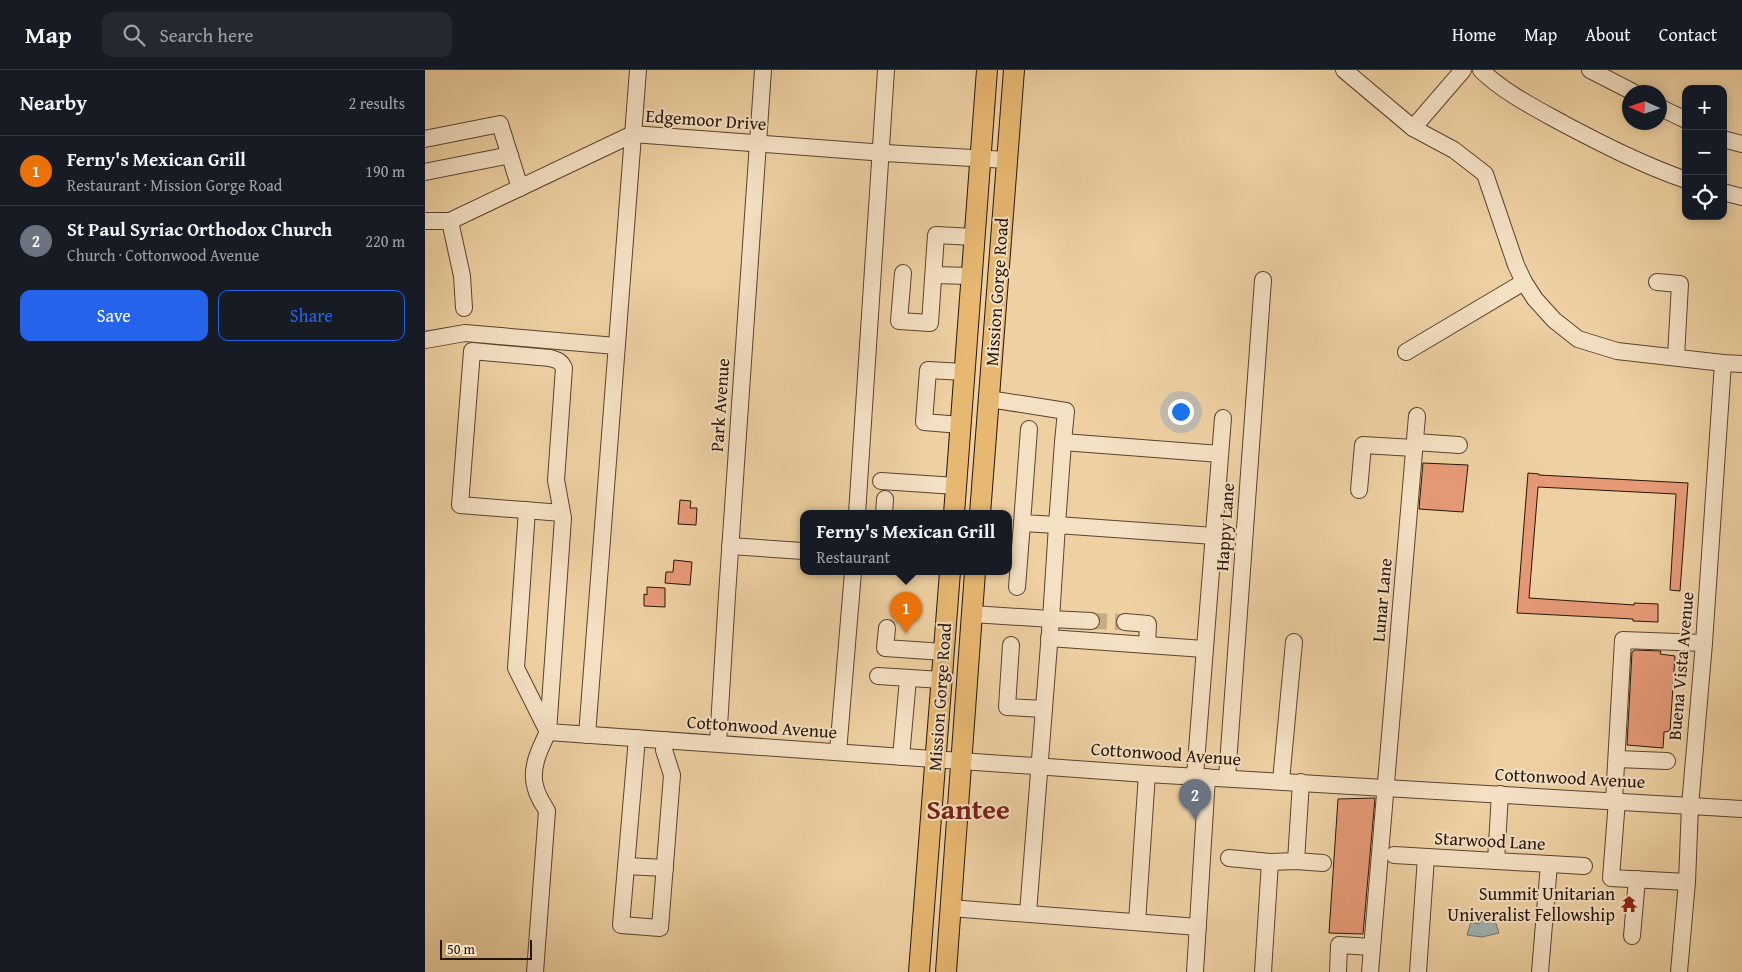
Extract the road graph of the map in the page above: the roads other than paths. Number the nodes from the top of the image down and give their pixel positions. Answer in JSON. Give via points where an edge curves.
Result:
{"nodes":[{"id":1,"x":637,"y":70,"type":"edge"},
{"id":2,"x":763,"y":70,"type":"edge"},
{"id":3,"x":886,"y":70,"type":"edge"},
{"id":4,"x":987,"y":70,"type":"edge"},
{"id":5,"x":1014,"y":70,"type":"edge"},
{"id":6,"x":1344,"y":70,"type":"edge"},
{"id":7,"x":1463,"y":70,"type":"edge"},
{"id":8,"x":1481,"y":70,"type":"edge"},
{"id":9,"x":1590,"y":70,"type":"edge"},
{"id":10,"x":1622,"y":86,"type":"edge"},
{"id":11,"x":1667,"y":111,"type":"edge"},
{"id":12,"x":1682,"y":118,"type":"edge"},
{"id":13,"x":1413,"y":128,"type":"junction"},
{"id":14,"x":633,"y":134,"type":"junction"},
{"id":15,"x":425,"y":139,"type":"edge"},
{"id":16,"x":1727,"y":140,"type":"edge"},
{"id":17,"x":759,"y":144,"type":"junction"},
{"id":18,"x":1742,"y":144,"type":"edge"},
{"id":19,"x":880,"y":152,"type":"junction"},
{"id":20,"x":510,"y":154,"type":"junction"},
{"id":21,"x":979,"y":158,"type":"junction"},
{"id":22,"x":1007,"y":160,"type":"junction"},
{"id":23,"x":425,"y":172,"type":"edge"},
{"id":24,"x":1682,"y":178,"type":"edge"},
{"id":25,"x":520,"y":188,"type":"junction"},
{"id":26,"x":1727,"y":193,"type":"edge"},
{"id":27,"x":1742,"y":197,"type":"edge"},
{"id":28,"x":425,"y":221,"type":"edge"},
{"id":29,"x":450,"y":221,"type":"junction"},
{"id":30,"x":974,"y":237,"type":"junction"},
{"id":31,"x":903,"y":273,"type":"dead end"},
{"id":32,"x":933,"y":275,"type":"junction"},
{"id":33,"x":971,"y":276,"type":"junction"},
{"id":34,"x":1263,"y":280,"type":"dead end"},
{"id":35,"x":1524,"y":282,"type":"junction"},
{"id":36,"x":1657,"y":282,"type":"dead end"},
{"id":37,"x":464,"y":308,"type":"dead end"},
{"id":38,"x":425,"y":340,"type":"edge"},
{"id":39,"x":617,"y":346,"type":"junction"},
{"id":40,"x":1406,"y":352,"type":"dead end"},
{"id":41,"x":1676,"y":357,"type":"junction"},
{"id":42,"x":1723,"y":363,"type":"junction"},
{"id":43,"x":1742,"y":364,"type":"edge"},
{"id":44,"x":964,"y":372,"type":"junction"},
{"id":45,"x":989,"y":399,"type":"junction"},
{"id":46,"x":1417,"y":416,"type":"dead end"},
{"id":47,"x":1223,"y":418,"type":"dead end"},
{"id":48,"x":960,"y":425,"type":"junction"},
{"id":49,"x":1029,"y":429,"type":"dead end"},
{"id":50,"x":1063,"y":442,"type":"junction"},
{"id":51,"x":1415,"y":445,"type":"junction"},
{"id":52,"x":1459,"y":445,"type":"dead end"},
{"id":53,"x":1220,"y":454,"type":"junction"},
{"id":54,"x":881,"y":481,"type":"dead end"},
{"id":55,"x":956,"y":486,"type":"junction"},
{"id":56,"x":1359,"y":490,"type":"dead end"},
{"id":57,"x":527,"y":510,"type":"junction"},
{"id":58,"x":857,"y":510,"type":"edge"},
{"id":59,"x":954,"y":510,"type":"edge"},
{"id":60,"x":980,"y":510,"type":"edge"},
{"id":61,"x":562,"y":513,"type":"junction"},
{"id":62,"x":1023,"y":523,"type":"junction"},
{"id":63,"x":1057,"y":525,"type":"junction"},
{"id":64,"x":1213,"y":536,"type":"junction"},
{"id":65,"x":730,"y":546,"type":"junction"},
{"id":66,"x":800,"y":551,"type":"edge"},
{"id":67,"x":853,"y":575,"type":"edge"},
{"id":68,"x":950,"y":575,"type":"edge"},
{"id":69,"x":975,"y":575,"type":"edge"},
{"id":70,"x":1017,"y":587,"type":"dead end"},
{"id":71,"x":972,"y":614,"type":"junction"},
{"id":72,"x":1051,"y":619,"type":"junction"},
{"id":73,"x":1091,"y":621,"type":"tunnel mouth"},
{"id":74,"x":1125,"y":622,"type":"tunnel mouth"},
{"id":75,"x":887,"y":628,"type":"dead end"},
{"id":76,"x":1049,"y":638,"type":"junction"},
{"id":77,"x":1294,"y":642,"type":"dead end"},
{"id":78,"x":1704,"y":643,"type":"junction"},
{"id":79,"x":1011,"y":645,"type":"dead end"},
{"id":80,"x":1147,"y":645,"type":"junction"},
{"id":81,"x":1204,"y":649,"type":"junction"},
{"id":82,"x":944,"y":652,"type":"junction"},
{"id":83,"x":879,"y":676,"type":"dead end"},
{"id":84,"x":908,"y":679,"type":"junction"},
{"id":85,"x":942,"y":680,"type":"junction"},
{"id":86,"x":1044,"y":709,"type":"junction"},
{"id":87,"x":549,"y":732,"type":"junction"},
{"id":88,"x":587,"y":735,"type":"junction"},
{"id":89,"x":637,"y":738,"type":"junction"},
{"id":90,"x":666,"y":740,"type":"junction"},
{"id":91,"x":718,"y":743,"type":"junction"},
{"id":92,"x":838,"y":752,"type":"junction"},
{"id":93,"x":901,"y":756,"type":"junction"},
{"id":94,"x":936,"y":759,"type":"junction"},
{"id":95,"x":1617,"y":759,"type":"junction"},
{"id":96,"x":961,"y":760,"type":"junction"},
{"id":97,"x":1667,"y":761,"type":"dead end"},
{"id":98,"x":1039,"y":766,"type":"junction"},
{"id":99,"x":1147,"y":774,"type":"junction"},
{"id":100,"x":1201,"y":776,"type":"junction"},
{"id":101,"x":1227,"y":778,"type":"junction"},
{"id":102,"x":1281,"y":781,"type":"junction"},
{"id":103,"x":1301,"y":782,"type":"junction"},
{"id":104,"x":1386,"y":787,"type":"junction"},
{"id":105,"x":1500,"y":794,"type":"junction"},
{"id":106,"x":1616,"y":800,"type":"junction"},
{"id":107,"x":1690,"y":806,"type":"junction"},
{"id":108,"x":1742,"y":809,"type":"edge"},
{"id":109,"x":1394,"y":855,"type":"dead end"},
{"id":110,"x":1426,"y":857,"type":"junction"},
{"id":111,"x":1229,"y":858,"type":"dead end"},
{"id":112,"x":1296,"y":860,"type":"junction"},
{"id":113,"x":1496,"y":861,"type":"junction"},
{"id":114,"x":1271,"y":862,"type":"junction"},
{"id":115,"x":1323,"y":863,"type":"dead end"},
{"id":116,"x":1549,"y":864,"type":"junction"},
{"id":117,"x":625,"y":866,"type":"junction"},
{"id":118,"x":1584,"y":866,"type":"dead end"},
{"id":119,"x":665,"y":868,"type":"junction"},
{"id":120,"x":1637,"y":879,"type":"junction"},
{"id":121,"x":1687,"y":882,"type":"junction"},
{"id":122,"x":950,"y":908,"type":"junction"},
{"id":123,"x":1028,"y":914,"type":"junction"},
{"id":124,"x":1137,"y":922,"type":"junction"},
{"id":125,"x":1198,"y":927,"type":"junction"},
{"id":126,"x":1632,"y":936,"type":"dead end"},
{"id":127,"x":1372,"y":947,"type":"junction"},
{"id":128,"x":535,"y":972,"type":"edge"},
{"id":129,"x":919,"y":972,"type":"edge"},
{"id":130,"x":946,"y":972,"type":"edge"},
{"id":131,"x":1195,"y":972,"type":"edge"},
{"id":132,"x":1263,"y":972,"type":"edge"},
{"id":133,"x":1338,"y":972,"type":"edge"},
{"id":134,"x":1370,"y":972,"type":"edge"},
{"id":135,"x":1418,"y":972,"type":"edge"},
{"id":136,"x":1540,"y":972,"type":"edge"},
{"id":137,"x":1679,"y":972,"type":"edge"}],
"edges":[{"from":1,"to":14,"type":"street"},
{"from":2,"to":17,"type":"street","name":"Park Avenue"},
{"from":3,"to":19,"type":"street"},
{"from":4,"to":21,"type":"main road","name":"Mission Gorge Road"},
{"from":5,"to":22,"type":"main road","name":"Mission Gorge Road"},
{"from":6,"to":13,"type":"street"},
{"from":7,"to":13,"type":"street"},
{"from":8,"to":24,"type":"street","via":[[1541,112],[1620,154]]},
{"from":9,"to":10,"type":"street"},
{"from":11,"to":12,"type":"street"},
{"from":13,"to":35,"type":"street","via":[[1454,150],[1485,174]]},
{"from":14,"to":17,"type":"street","name":"Edgemoor Drive"},
{"from":14,"to":25,"type":"street","name":"Edgemoor Drive"},
{"from":14,"to":39,"type":"street"},
{"from":15,"to":20,"type":"street","via":[[500,124]]},
{"from":16,"to":18,"type":"street"},
{"from":17,"to":19,"type":"street","name":"Edgemoor Drive"},
{"from":17,"to":65,"type":"street","name":"Park Avenue"},
{"from":19,"to":21,"type":"street","name":"Edgemoor Drive"},
{"from":19,"to":58,"type":"street"},
{"from":20,"to":23,"type":"street"},
{"from":20,"to":25,"type":"street"},
{"from":21,"to":22,"type":"street","name":"Edgemoor Drive"},
{"from":21,"to":30,"type":"main road","name":"Mission Gorge Road"},
{"from":22,"to":45,"type":"main road","name":"Mission Gorge Road"},
{"from":25,"to":29,"type":"street","name":"Edgemoor Drive"},
{"from":26,"to":27,"type":"street"},
{"from":28,"to":29,"type":"street"},
{"from":29,"to":37,"type":"street","via":[[462,276]]},
{"from":30,"to":32,"type":"street","via":[[936,235]]},
{"from":30,"to":33,"type":"main road","name":"Mission Gorge Road"},
{"from":31,"to":32,"type":"street","via":[[899,321],[923,323],[930,323]]},
{"from":32,"to":33,"type":"street"},
{"from":33,"to":44,"type":"main road","name":"Mission Gorge Road"},
{"from":34,"to":101,"type":"street","name":"Happy Lane"},
{"from":35,"to":40,"type":"street"},
{"from":35,"to":41,"type":"street","via":[[1554,320],[1578,339],[1617,350]]},
{"from":36,"to":41,"type":"street","via":[[1680,284]]},
{"from":38,"to":39,"type":"street","via":[[465,333]]},
{"from":39,"to":88,"type":"street"},
{"from":41,"to":42,"type":"street"},
{"from":42,"to":43,"type":"street"},
{"from":42,"to":78,"type":"street","name":"Buena Vista Avenue"},
{"from":44,"to":48,"type":"main road","name":"Mission Gorge Road"},
{"from":44,"to":48,"type":"street","via":[[928,370],[924,422]]},
{"from":45,"to":50,"type":"street","via":[[1066,411]]},
{"from":45,"to":60,"type":"main road","name":"Mission Gorge Road"},
{"from":46,"to":51,"type":"street","name":"Lunar Lane"},
{"from":47,"to":53,"type":"street"},
{"from":48,"to":55,"type":"main road","name":"Mission Gorge Road"},
{"from":49,"to":62,"type":"street"},
{"from":50,"to":53,"type":"street"},
{"from":50,"to":63,"type":"street"},
{"from":51,"to":52,"type":"street"},
{"from":51,"to":56,"type":"street","via":[[1363,445]]},
{"from":51,"to":104,"type":"street","name":"Lunar Lane"},
{"from":53,"to":64,"type":"street"},
{"from":54,"to":55,"type":"street"},
{"from":55,"to":59,"type":"main road","name":"Mission Gorge Road"},
{"from":57,"to":61,"type":"street"},
{"from":57,"to":61,"type":"street","via":[[460,505],[472,351],[550,358],[562,364],[565,375],[556,480]]},
{"from":57,"to":87,"type":"street","via":[[515,668]]},
{"from":61,"to":87,"type":"street"},
{"from":62,"to":63,"type":"street"},
{"from":62,"to":70,"type":"street"},
{"from":63,"to":64,"type":"street"},
{"from":63,"to":72,"type":"street"},
{"from":64,"to":81,"type":"street"},
{"from":65,"to":66,"type":"street"},
{"from":65,"to":91,"type":"street","name":"Park Avenue"},
{"from":67,"to":92,"type":"street"},
{"from":68,"to":82,"type":"main road","name":"Mission Gorge Road"},
{"from":69,"to":71,"type":"main road","name":"Mission Gorge Road"},
{"from":71,"to":72,"type":"street"},
{"from":71,"to":96,"type":"main road","name":"Mission Gorge Road"},
{"from":72,"to":73,"type":"street"},
{"from":72,"to":76,"type":"street"},
{"from":74,"to":80,"type":"street","via":[[1148,624]]},
{"from":75,"to":82,"type":"street","via":[[885,648]]},
{"from":76,"to":80,"type":"street"},
{"from":76,"to":86,"type":"street"},
{"from":77,"to":102,"type":"street"},
{"from":78,"to":95,"type":"street","via":[[1623,640]]},
{"from":78,"to":107,"type":"street","name":"Buena Vista Avenue"},
{"from":79,"to":86,"type":"street","via":[[1007,707]]},
{"from":80,"to":81,"type":"street"},
{"from":81,"to":100,"type":"street"},
{"from":82,"to":85,"type":"main road","name":"Mission Gorge Road"},
{"from":83,"to":84,"type":"street"},
{"from":84,"to":85,"type":"street"},
{"from":84,"to":93,"type":"street"},
{"from":85,"to":94,"type":"main road","name":"Mission Gorge Road"},
{"from":86,"to":98,"type":"street"},
{"from":87,"to":88,"type":"street","name":"Cottonwood Avenue"},
{"from":87,"to":128,"type":"street","via":[[534,776],[535,789],[547,811]]},
{"from":88,"to":89,"type":"street","name":"Cottonwood Avenue"},
{"from":89,"to":90,"type":"street","name":"Cottonwood Avenue"},
{"from":89,"to":117,"type":"street"},
{"from":90,"to":91,"type":"street","name":"Cottonwood Avenue"},
{"from":90,"to":119,"type":"street","via":[[664,750],[672,775]]},
{"from":91,"to":92,"type":"street","name":"Cottonwood Avenue"},
{"from":92,"to":93,"type":"street","name":"Cottonwood Avenue"},
{"from":93,"to":94,"type":"street","name":"Cottonwood Avenue"},
{"from":94,"to":96,"type":"street","name":"Cottonwood Avenue"},
{"from":94,"to":129,"type":"main road","name":"Mission Gorge Road"},
{"from":95,"to":97,"type":"street"},
{"from":95,"to":106,"type":"street"},
{"from":96,"to":98,"type":"street","name":"Cottonwood Avenue"},
{"from":96,"to":122,"type":"main road","name":"Mission Gorge Road"},
{"from":98,"to":99,"type":"street","name":"Cottonwood Avenue"},
{"from":98,"to":123,"type":"street"},
{"from":99,"to":100,"type":"street","name":"Cottonwood Avenue"},
{"from":99,"to":124,"type":"street"},
{"from":100,"to":101,"type":"street","name":"Cottonwood Avenue"},
{"from":100,"to":125,"type":"street"},
{"from":101,"to":102,"type":"street","name":"Cottonwood Avenue"},
{"from":102,"to":103,"type":"street","name":"Cottonwood Avenue"},
{"from":103,"to":104,"type":"street","name":"Cottonwood Avenue"},
{"from":103,"to":112,"type":"street"},
{"from":104,"to":105,"type":"street","name":"Cottonwood Avenue"},
{"from":104,"to":127,"type":"street","name":"Lunar Lane"},
{"from":105,"to":106,"type":"street","name":"Cottonwood Avenue"},
{"from":105,"to":113,"type":"street"},
{"from":106,"to":107,"type":"street","name":"Cottonwood Avenue"},
{"from":106,"to":120,"type":"street","via":[[1611,878]]},
{"from":107,"to":108,"type":"street","name":"Cottonwood Avenue"},
{"from":107,"to":121,"type":"street","name":"Buena Vista Avenue"},
{"from":109,"to":110,"type":"street","name":"Starwood Lane"},
{"from":110,"to":113,"type":"street","name":"Starwood Lane"},
{"from":110,"to":135,"type":"street"},
{"from":111,"to":114,"type":"street"},
{"from":112,"to":114,"type":"street"},
{"from":112,"to":115,"type":"street"},
{"from":113,"to":116,"type":"street","name":"Starwood Lane"},
{"from":114,"to":132,"type":"street"},
{"from":116,"to":118,"type":"street","name":"Starwood Lane"},
{"from":116,"to":136,"type":"street"},
{"from":117,"to":119,"type":"street"},
{"from":117,"to":119,"type":"street","via":[[621,925],[660,928]]},
{"from":120,"to":121,"type":"street"},
{"from":120,"to":126,"type":"street"},
{"from":121,"to":137,"type":"street","name":"Buena Vista Avenue"},
{"from":122,"to":123,"type":"street"},
{"from":122,"to":130,"type":"main road","name":"Mission Gorge Road"},
{"from":123,"to":124,"type":"street"},
{"from":124,"to":125,"type":"street"},
{"from":125,"to":131,"type":"street"},
{"from":127,"to":133,"type":"street","via":[[1339,945]]},
{"from":127,"to":134,"type":"street","name":"Lunar Lane"}]}
